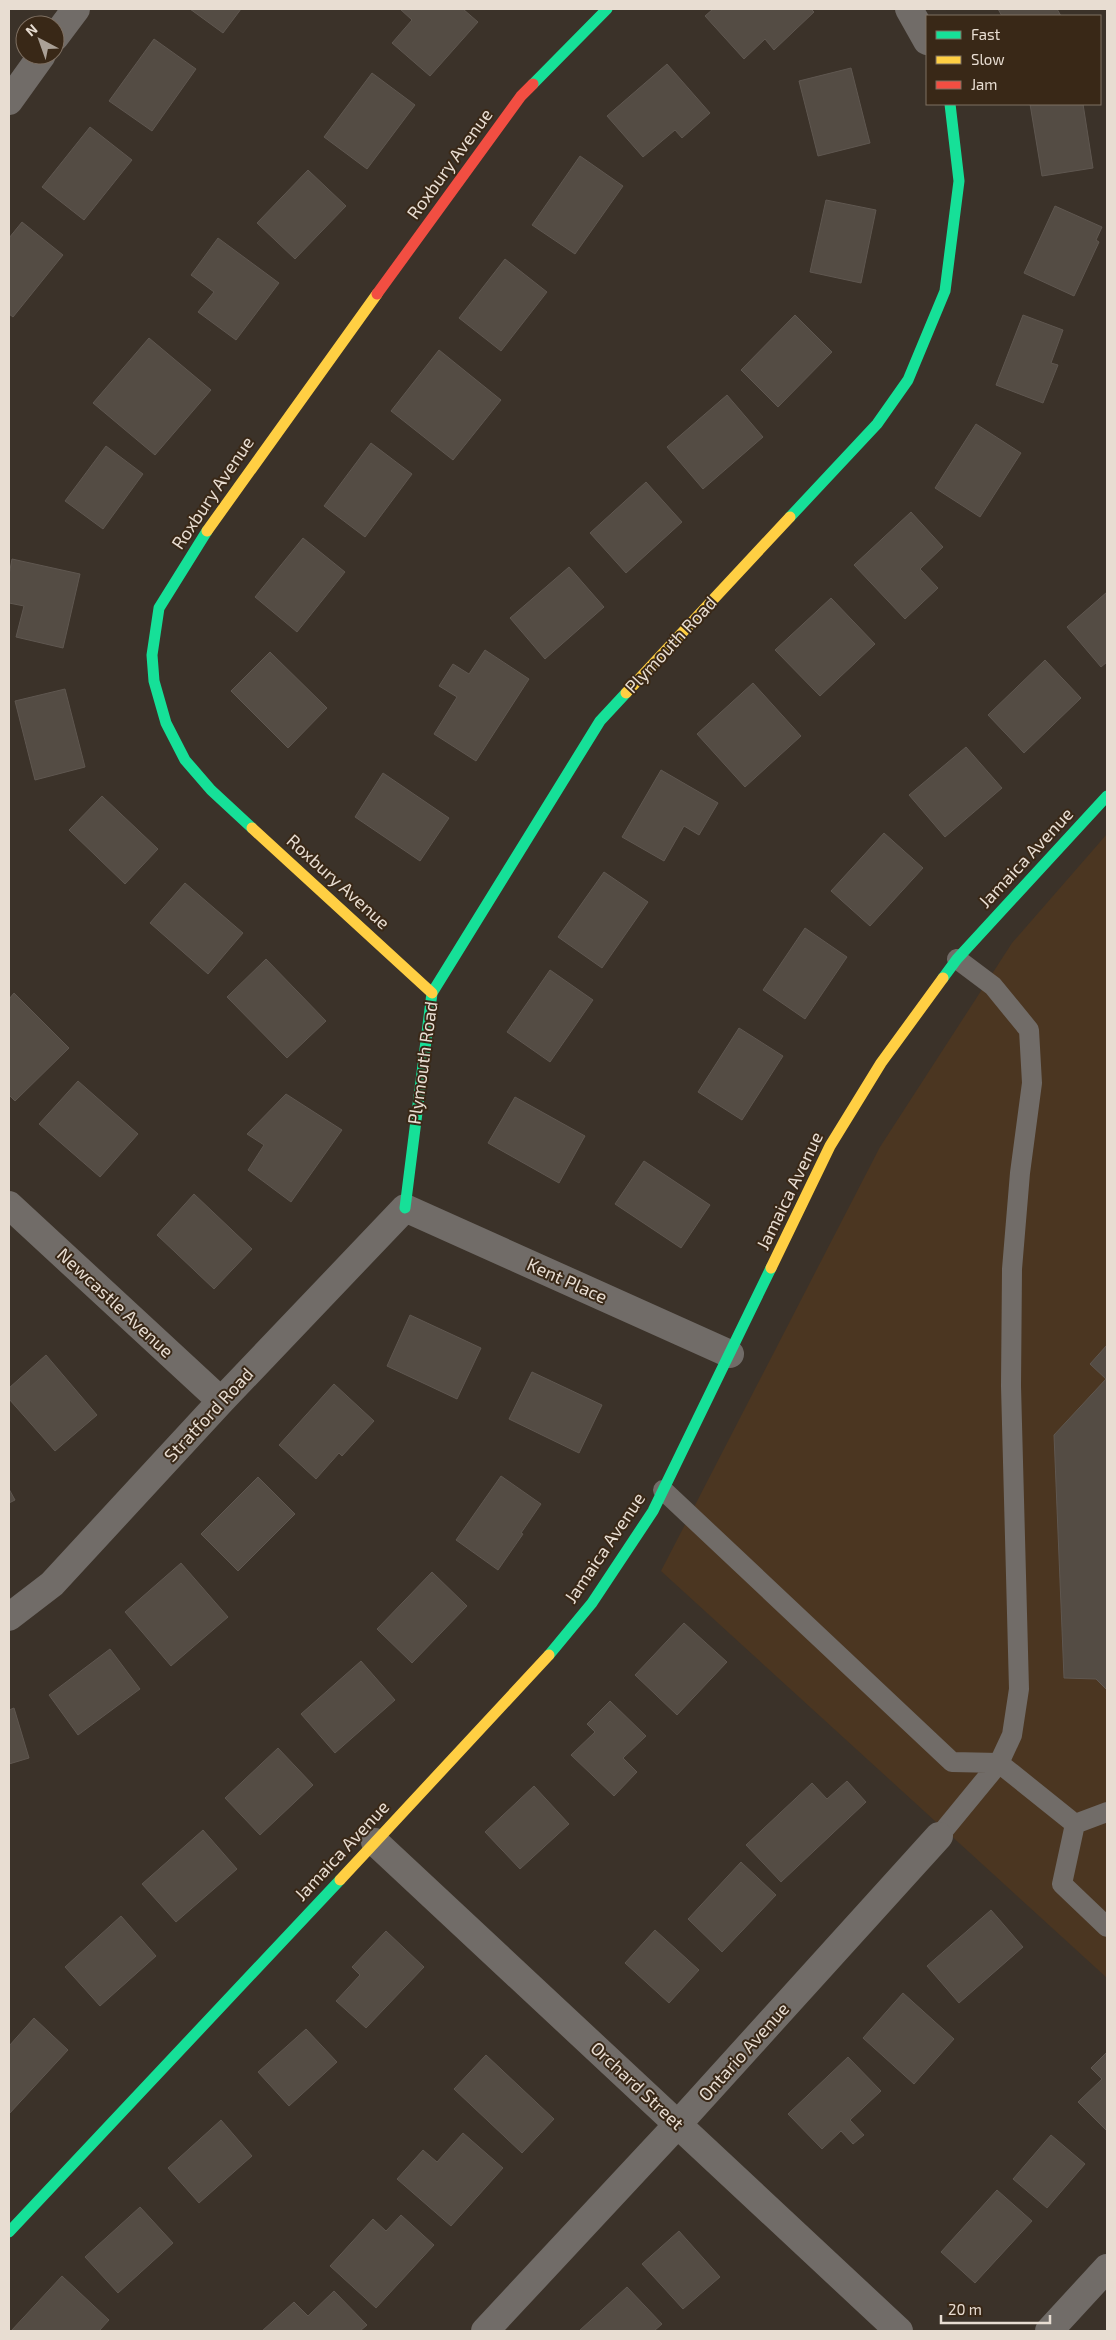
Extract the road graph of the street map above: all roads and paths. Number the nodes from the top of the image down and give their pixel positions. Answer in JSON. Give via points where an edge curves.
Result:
{"nodes":[{"id":1,"x":76,"y":9,"type":"edge"},
{"id":2,"x":607,"y":9,"type":"edge"},
{"id":3,"x":909,"y":9,"type":"edge"},
{"id":4,"x":65,"y":24,"type":"edge"},
{"id":5,"x":926,"y":39,"type":"edge"},
{"id":6,"x":35,"y":65,"type":"edge"},
{"id":7,"x":9,"y":101,"type":"edge"},
{"id":8,"x":950,"y":105,"type":"edge"},
{"id":9,"x":1107,"y":796,"type":"edge"},
{"id":10,"x":956,"y":958,"type":"junction"},
{"id":11,"x":432,"y":992,"type":"junction"},
{"id":12,"x":9,"y":1205,"type":"edge"},
{"id":13,"x":405,"y":1208,"type":"junction"},
{"id":14,"x":730,"y":1354,"type":"junction"},
{"id":15,"x":221,"y":1401,"type":"junction"},
{"id":16,"x":663,"y":1490,"type":"junction"},
{"id":17,"x":9,"y":1617,"type":"edge"},
{"id":18,"x":999,"y":1763,"type":"junction"},
{"id":19,"x":1107,"y":1812,"type":"edge"},
{"id":20,"x":1076,"y":1824,"type":"junction"},
{"id":21,"x":939,"y":1836,"type":"joint"},
{"id":22,"x":375,"y":1842,"type":"junction"},
{"id":23,"x":1107,"y":1927,"type":"edge"},
{"id":24,"x":678,"y":2124,"type":"junction"},
{"id":25,"x":13,"y":2220,"type":"edge"},
{"id":26,"x":1107,"y":2268,"type":"edge"},
{"id":27,"x":485,"y":2331,"type":"edge"},
{"id":28,"x":899,"y":2331,"type":"edge"},
{"id":29,"x":1048,"y":2331,"type":"edge"}],
"edges":[{"from":1,"to":4,"type":"street"},
{"from":2,"to":11,"type":"street","name":"Roxbury Avenue","via":[[521,96],[217,514],[159,608],[152,655],[154,682],[166,723],[185,760],[210,790]]},
{"from":3,"to":5,"type":"street"},
{"from":6,"to":7,"type":"street"},
{"from":8,"to":11,"type":"street","name":"Plymouth Road","via":[[960,181],[945,292],[908,380],[876,424],[600,721]]},
{"from":9,"to":10,"type":"street","name":"Jamaica Avenue"},
{"from":10,"to":14,"type":"street","name":"Jamaica Avenue","via":[[881,1063],[830,1146]]},
{"from":10,"to":18,"type":"lane","via":[[993,986],[1029,1030],[1032,1083],[1012,1269],[1010,1386],[1019,1689],[1012,1735]]},
{"from":11,"to":13,"type":"street","name":"Plymouth Road"},
{"from":12,"to":15,"type":"street","name":"Newcastle Avenue"},
{"from":13,"to":14,"type":"street","name":"Kent Place"},
{"from":13,"to":15,"type":"street","name":"Stratford Road"},
{"from":14,"to":16,"type":"street","name":"Jamaica Avenue"},
{"from":15,"to":17,"type":"street","name":"Stratford Road","via":[[52,1584]]},
{"from":16,"to":18,"type":"lane","via":[[952,1762]]},
{"from":16,"to":22,"type":"street","name":"Jamaica Avenue","via":[[653,1511],[592,1603],[527,1680]]},
{"from":18,"to":20,"type":"lane"},
{"from":18,"to":21,"type":"lane"},
{"from":19,"to":20,"type":"lane"},
{"from":20,"to":23,"type":"lane","via":[[1062,1884]]},
{"from":21,"to":24,"type":"street","name":"Ontario Avenue"},
{"from":22,"to":24,"type":"street","name":"Orchard Street"},
{"from":22,"to":25,"type":"street","name":"Jamaica Avenue"},
{"from":24,"to":27,"type":"street","name":"Ontario Avenue"},
{"from":24,"to":28,"type":"street","name":"Orchard Street"},
{"from":26,"to":29,"type":"street"}]}
